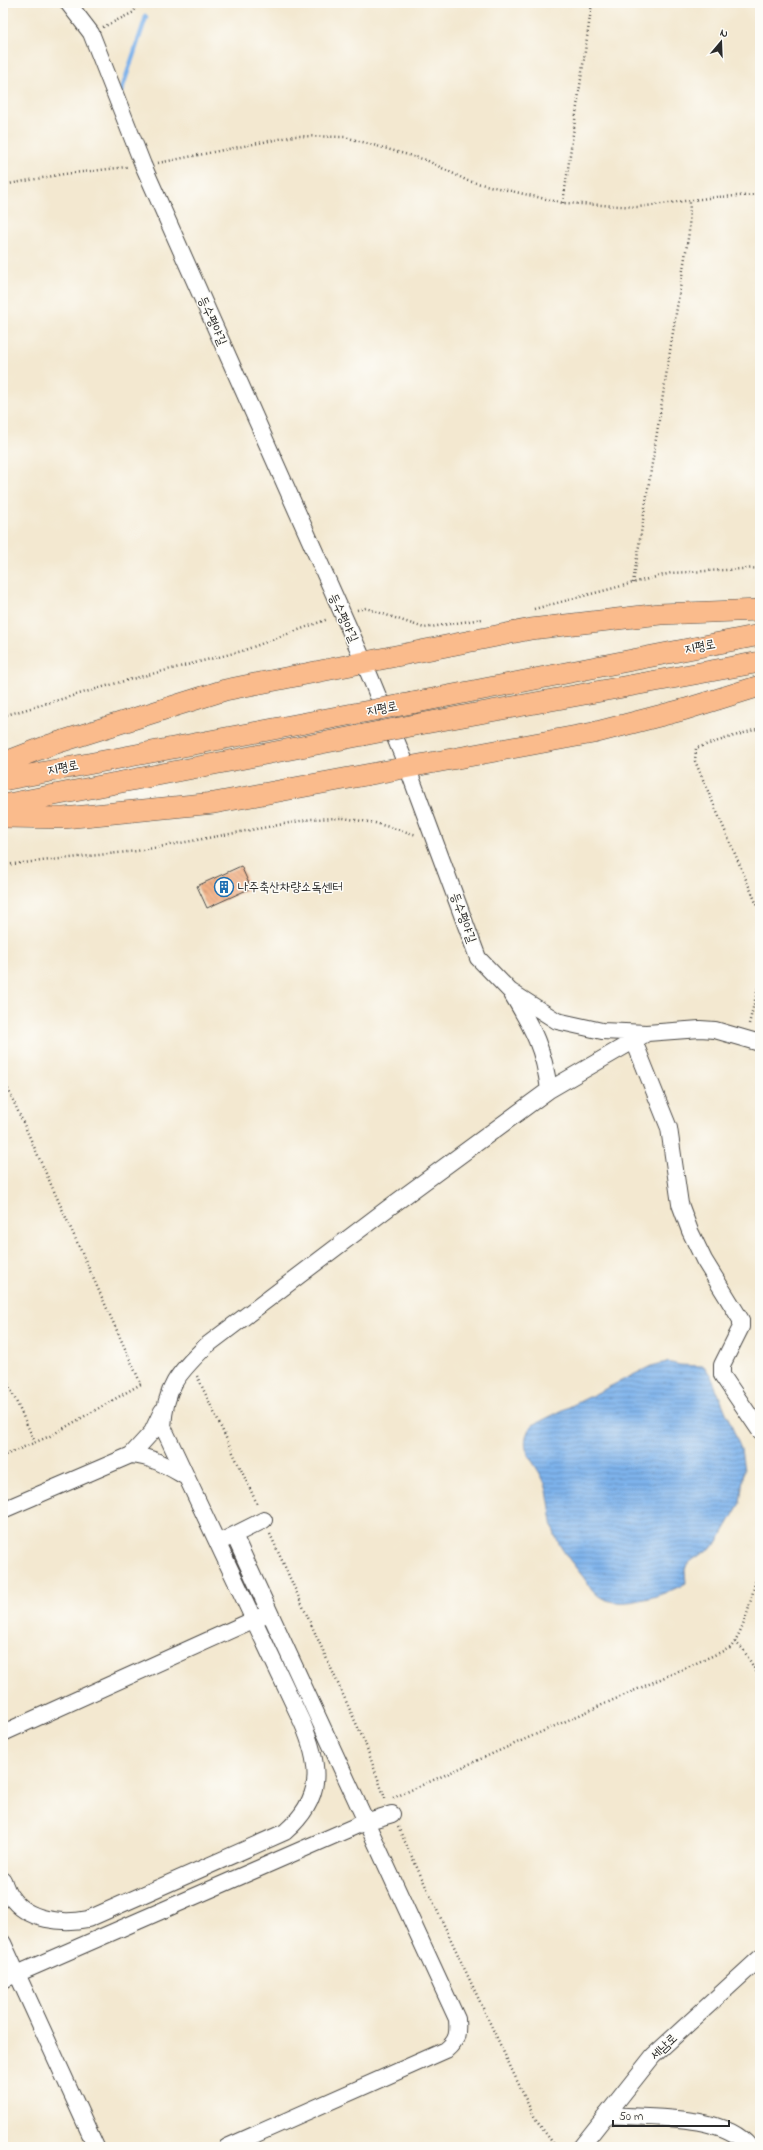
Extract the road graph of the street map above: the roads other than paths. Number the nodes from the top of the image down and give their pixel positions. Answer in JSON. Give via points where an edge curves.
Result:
{"nodes":[{"id":1,"x":68,"y":3,"type":"edge"},
{"id":2,"x":760,"y":610,"type":"edge"},
{"id":3,"x":760,"y":635,"type":"edge"},
{"id":4,"x":364,"y":662,"type":"junction"},
{"id":5,"x":760,"y":662,"type":"edge"},
{"id":6,"x":760,"y":686,"type":"edge"},
{"id":7,"x":3,"y":763,"type":"edge"},
{"id":8,"x":408,"y":769,"type":"junction"},
{"id":9,"x":3,"y":780,"type":"edge"},
{"id":10,"x":3,"y":805,"type":"edge"},
{"id":11,"x":3,"y":817,"type":"edge"},
{"id":12,"x":510,"y":991,"type":"junction"},
{"id":13,"x":641,"y":1037,"type":"junction"},
{"id":14,"x":753,"y":1041,"type":"edge"},
{"id":15,"x":549,"y":1090,"type":"junction"},
{"id":16,"x":164,"y":1406,"type":"junction"},
{"id":17,"x":760,"y":1431,"type":"edge"},
{"id":18,"x":131,"y":1455,"type":"junction"},
{"id":19,"x":186,"y":1477,"type":"junction"},
{"id":20,"x":3,"y":1510,"type":"edge"},
{"id":21,"x":264,"y":1520,"type":"road end"},
{"id":22,"x":234,"y":1535,"type":"junction"},
{"id":23,"x":217,"y":1543,"type":"junction"},
{"id":24,"x":269,"y":1612,"type":"junction"},
{"id":25,"x":254,"y":1621,"type":"junction"},
{"id":26,"x":3,"y":1733,"type":"edge"},
{"id":27,"x":389,"y":1808,"type":"road end"},
{"id":28,"x":365,"y":1822,"type":"junction"},
{"id":29,"x":3,"y":1880,"type":"edge"},
{"id":30,"x":3,"y":1943,"type":"edge"},
{"id":31,"x":760,"y":1958,"type":"edge"},
{"id":32,"x":10,"y":1977,"type":"edge"},
{"id":33,"x":606,"y":2115,"type":"junction"},
{"id":34,"x":96,"y":2147,"type":"edge"},
{"id":35,"x":227,"y":2147,"type":"edge"},
{"id":36,"x":581,"y":2147,"type":"edge"},
{"id":37,"x":750,"y":2147,"type":"edge"}],
"edges":[{"from":1,"to":4,"type":"street","name":"등수평야길","via":[[91,34],[143,165]]},
{"from":2,"to":4,"type":"main road","via":[[660,614],[531,629]]},
{"from":3,"to":9,"type":"main road","name":"지평로","bridge":true},
{"from":4,"to":7,"type":"main road","via":[[225,690],[50,744]]},
{"from":4,"to":8,"type":"street","name":"등수평야길"},
{"from":5,"to":10,"type":"main road","name":"지평로","bridge":true,"via":[[420,724]]},
{"from":6,"to":8,"type":"main road","via":[[686,709],[593,733]]},
{"from":8,"to":11,"type":"main road","via":[[214,803],[64,818]]},
{"from":8,"to":12,"type":"street","name":"등수평야길","via":[[478,958]]},
{"from":12,"to":13,"type":"street","name":"등수평야길","via":[[557,1021]]},
{"from":12,"to":15,"type":"street","via":[[529,1022],[540,1048],[546,1064]]},
{"from":13,"to":14,"type":"street","name":"등수평야길","via":[[715,1030]]},
{"from":13,"to":15,"type":"street"},
{"from":13,"to":17,"type":"street","via":[[669,1128],[680,1204],[704,1260],[741,1320],[741,1327],[722,1364],[722,1375]]},
{"from":15,"to":16,"type":"street","via":[[206,1346],[172,1386]]},
{"from":16,"to":18,"type":"street","via":[[152,1432]]},
{"from":16,"to":19,"type":"street","via":[[163,1427]]},
{"from":18,"to":19,"type":"street","via":[[159,1461]]},
{"from":18,"to":20,"type":"street"},
{"from":19,"to":23,"type":"street"},
{"from":21,"to":22,"type":"street"},
{"from":22,"to":23,"type":"street"},
{"from":22,"to":24,"type":"street"},
{"from":23,"to":25,"type":"street"},
{"from":24,"to":25,"type":"street"},
{"from":24,"to":28,"type":"street"},
{"from":25,"to":26,"type":"street"},
{"from":25,"to":29,"type":"street","via":[[302,1722],[314,1754],[316,1772],[312,1799],[298,1821],[285,1832],[71,1923],[55,1922],[24,1910],[11,1898]]},
{"from":27,"to":28,"type":"street"},
{"from":28,"to":32,"type":"street"},
{"from":28,"to":35,"type":"street","via":[[457,2019],[458,2035],[446,2050]]},
{"from":30,"to":32,"type":"street"},
{"from":31,"to":33,"type":"street","name":"세남로","via":[[653,2056]]},
{"from":32,"to":34,"type":"street"},
{"from":33,"to":36,"type":"street","name":"세남로"},
{"from":33,"to":37,"type":"street","via":[[684,2120],[706,2124],[737,2136]]}]}
